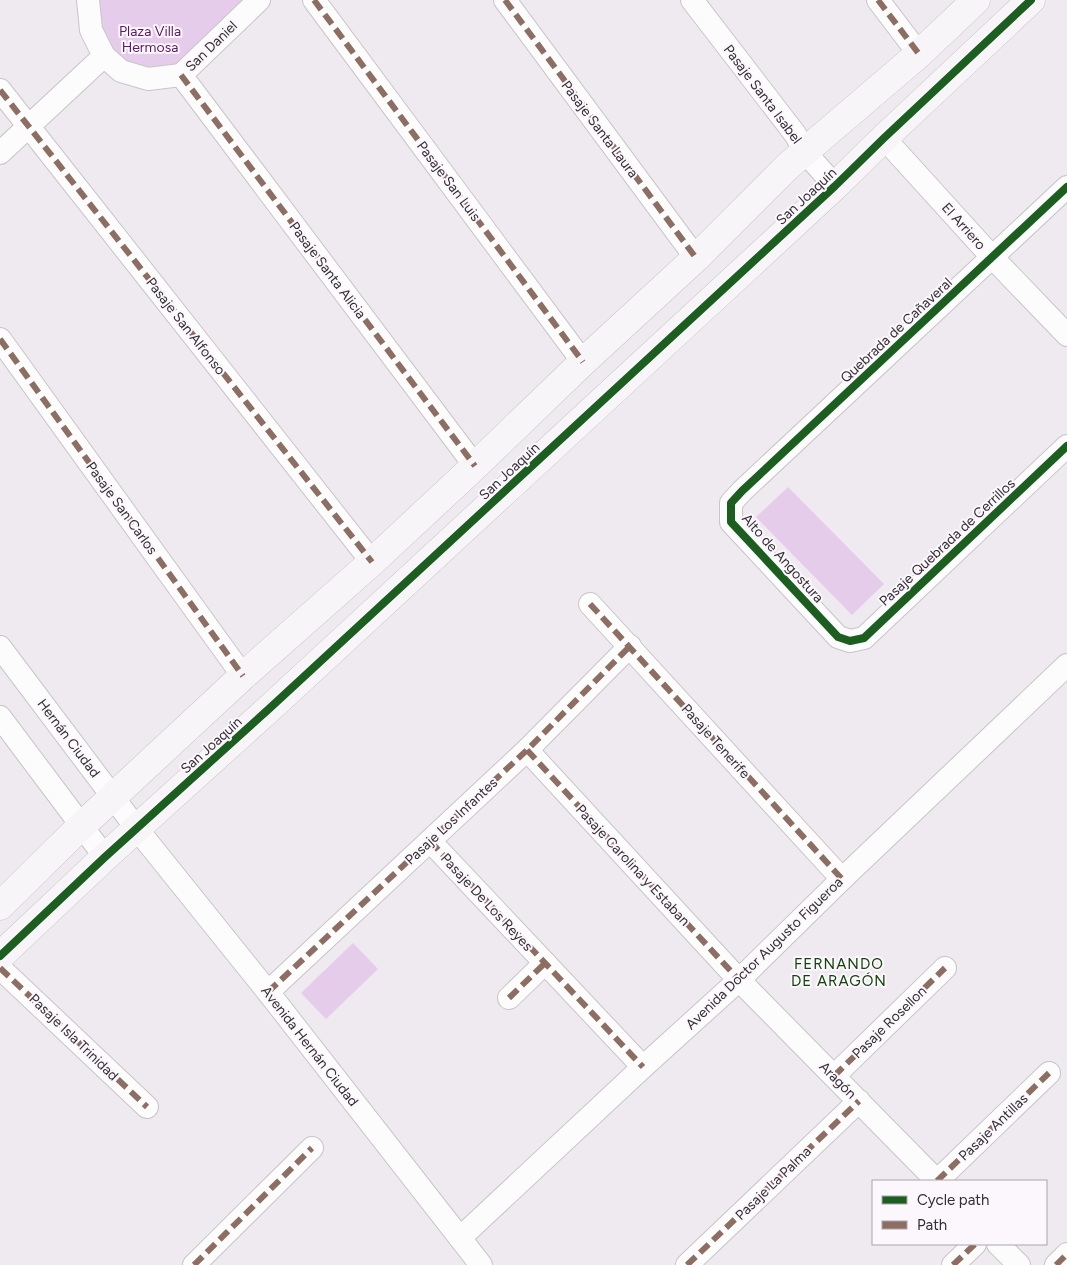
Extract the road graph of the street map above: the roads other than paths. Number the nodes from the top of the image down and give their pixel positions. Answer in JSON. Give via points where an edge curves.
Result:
{"nodes":[{"id":1,"x":88,"y":0,"type":"edge"},
{"id":2,"x":259,"y":0,"type":"edge"},
{"id":3,"x":314,"y":0,"type":"edge"},
{"id":4,"x":505,"y":0,"type":"edge"},
{"id":5,"x":692,"y":0,"type":"edge"},
{"id":6,"x":878,"y":0,"type":"edge"},
{"id":7,"x":976,"y":0,"type":"edge"},
{"id":8,"x":1031,"y":0,"type":"edge"},
{"id":9,"x":918,"y":54,"type":"junction"},
{"id":10,"x":104,"y":56,"type":"junction"},
{"id":11,"x":181,"y":74,"type":"junction"},
{"id":12,"x":0,"y":90,"type":"edge"},
{"id":13,"x":28,"y":126,"type":"junction"},
{"id":14,"x":884,"y":138,"type":"junction"},
{"id":15,"x":806,"y":152,"type":"junction"},
{"id":16,"x":0,"y":153,"type":"edge"},
{"id":17,"x":835,"y":186,"type":"junction"},
{"id":18,"x":1067,"y":187,"type":"edge"},
{"id":19,"x":992,"y":257,"type":"junction"},
{"id":20,"x":696,"y":258,"type":"junction"},
{"id":21,"x":1067,"y":336,"type":"edge"},
{"id":22,"x":0,"y":339,"type":"edge"},
{"id":23,"x":583,"y":362,"type":"junction"},
{"id":24,"x":1067,"y":446,"type":"edge"},
{"id":25,"x":475,"y":466,"type":"junction"},
{"id":26,"x":742,"y":491,"type":"joint"},
{"id":27,"x":372,"y":562,"type":"junction"},
{"id":28,"x":590,"y":604,"type":"dead end"},
{"id":29,"x":838,"y":637,"type":"joint"},
{"id":30,"x":630,"y":646,"type":"junction"},
{"id":31,"x":0,"y":647,"type":"edge"},
{"id":32,"x":1067,"y":665,"type":"edge"},
{"id":33,"x":243,"y":676,"type":"junction"},
{"id":34,"x":0,"y":717,"type":"edge"},
{"id":35,"x":527,"y":750,"type":"junction"},
{"id":36,"x":113,"y":797,"type":"junction"},
{"id":37,"x":82,"y":826,"type":"junction"},
{"id":38,"x":137,"y":829,"type":"junction"},
{"id":39,"x":430,"y":842,"type":"junction"},
{"id":40,"x":105,"y":857,"type":"junction"},
{"id":41,"x":842,"y":879,"type":"junction"},
{"id":42,"x":0,"y":906,"type":"edge"},
{"id":43,"x":0,"y":956,"type":"edge"},
{"id":44,"x":545,"y":963,"type":"junction"},
{"id":45,"x":0,"y":968,"type":"edge"},
{"id":46,"x":945,"y":968,"type":"dead end"},
{"id":47,"x":739,"y":980,"type":"junction"},
{"id":48,"x":268,"y":992,"type":"junction"},
{"id":49,"x":509,"y":998,"type":"dead end"},
{"id":50,"x":643,"y":1066,"type":"junction"},
{"id":51,"x":1049,"y":1073,"type":"dead end"},
{"id":52,"x":834,"y":1076,"type":"junction"},
{"id":53,"x":858,"y":1101,"type":"junction"},
{"id":54,"x":147,"y":1108,"type":"dead end"},
{"id":55,"x":312,"y":1148,"type":"dead end"},
{"id":56,"x":936,"y":1180,"type":"edge"},
{"id":57,"x":938,"y":1180,"type":"edge"},
{"id":58,"x":460,"y":1238,"type":"junction"},
{"id":59,"x":974,"y":1245,"type":"edge"},
{"id":60,"x":999,"y":1245,"type":"edge"},
{"id":61,"x":1067,"y":1254,"type":"edge"},
{"id":62,"x":194,"y":1265,"type":"edge"},
{"id":63,"x":481,"y":1265,"type":"edge"},
{"id":64,"x":687,"y":1265,"type":"edge"},
{"id":65,"x":953,"y":1265,"type":"edge"},
{"id":66,"x":1019,"y":1265,"type":"edge"},
{"id":67,"x":1056,"y":1265,"type":"edge"}],
"edges":[{"from":1,"to":10,"type":"street","name":"San Daniel","via":[[90,30]]},
{"from":2,"to":11,"type":"street","name":"San Daniel"},
{"from":3,"to":23,"type":"street","name":"Pasaje San Luis"},
{"from":4,"to":20,"type":"street","name":"Pasaje Santa Laura"},
{"from":5,"to":15,"type":"street","name":"Pasaje Santa Isabel"},
{"from":6,"to":9,"type":"street"},
{"from":7,"to":9,"type":"street","name":"San Joaquín"},
{"from":8,"to":14,"type":"street","name":"San Joaquín"},
{"from":9,"to":15,"type":"street","name":"San Joaquín"},
{"from":10,"to":11,"type":"street","name":"San Daniel","via":[[121,71],[148,79]]},
{"from":10,"to":13,"type":"street"},
{"from":11,"to":25,"type":"street","name":"Pasaje Santa Alicia"},
{"from":12,"to":13,"type":"street","name":"Pasaje San Alfonso"},
{"from":13,"to":16,"type":"street"},
{"from":13,"to":27,"type":"street","name":"Pasaje San Alfonso"},
{"from":14,"to":17,"type":"street","name":"San Joaquín"},
{"from":14,"to":19,"type":"street","name":"El Arriero"},
{"from":15,"to":17,"type":"street","name":"Pasaje Santa Isabel"},
{"from":15,"to":20,"type":"street","name":"San Joaquín"},
{"from":17,"to":38,"type":"street","name":"San Joaquín"},
{"from":18,"to":19,"type":"street","name":"Quebrada de Cañaveral"},
{"from":19,"to":21,"type":"street","name":"El Arriero"},
{"from":19,"to":26,"type":"street","name":"Quebrada de Cañaveral"},
{"from":20,"to":23,"type":"street","name":"San Joaquín"},
{"from":22,"to":33,"type":"street","name":"Pasaje San Carlos"},
{"from":23,"to":25,"type":"street","name":"San Joaquín"},
{"from":24,"to":29,"type":"street","name":"Pasaje Quebrada de Cerrillos","via":[[864,638],[850,640]]},
{"from":25,"to":27,"type":"street","name":"San Joaquín"},
{"from":26,"to":29,"type":"street","name":"Alto de Angostura","via":[[731,503],[731,522]]},
{"from":27,"to":33,"type":"street","name":"San Joaquín"},
{"from":28,"to":30,"type":"street","name":"Pasaje Tenerife"},
{"from":30,"to":35,"type":"street","name":"Pasaje Los Infantes"},
{"from":30,"to":41,"type":"street","name":"Pasaje Tenerife"},
{"from":31,"to":36,"type":"street","name":"Hernán Ciudad"},
{"from":32,"to":41,"type":"street","name":"Avenida Doctor Augusto Figueroa"},
{"from":33,"to":36,"type":"street","name":"San Joaquín"},
{"from":34,"to":37,"type":"street"},
{"from":35,"to":39,"type":"street","name":"Pasaje Los Infantes"},
{"from":35,"to":47,"type":"street","name":"Pasaje Carolina y Estaban"},
{"from":36,"to":37,"type":"street","name":"San Joaquín"},
{"from":36,"to":38,"type":"street","name":"Hernán Ciudad"},
{"from":37,"to":40,"type":"street"},
{"from":37,"to":42,"type":"street","name":"San Joaquín"},
{"from":38,"to":40,"type":"street","name":"San Joaquín"},
{"from":38,"to":48,"type":"street","name":"Avenida Hernán Ciudad"},
{"from":39,"to":44,"type":"street","name":"Pasaje De Los Reyes"},
{"from":39,"to":48,"type":"street","name":"Pasaje Los Infantes"},
{"from":40,"to":43,"type":"street","name":"San Joaquín"},
{"from":41,"to":47,"type":"street","name":"Avenida Doctor Augusto Figueroa"},
{"from":44,"to":49,"type":"street"},
{"from":44,"to":50,"type":"street","name":"Pasaje De Los Reyes"},
{"from":45,"to":54,"type":"street","name":"Pasaje Isla Trinidad"},
{"from":46,"to":52,"type":"street","name":"Pasaje Rosellon"},
{"from":47,"to":50,"type":"street","name":"Avenida Doctor Augusto Figueroa"},
{"from":47,"to":52,"type":"street","name":"Aragón"},
{"from":48,"to":58,"type":"street","name":"Avenida Hernán Ciudad"},
{"from":50,"to":58,"type":"street","name":"Avenida Doctor Augusto Figueroa"},
{"from":51,"to":57,"type":"street","name":"Pasaje Antillas"},
{"from":52,"to":53,"type":"street","name":"Aragón"},
{"from":53,"to":56,"type":"street","name":"Aragón"},
{"from":53,"to":64,"type":"street","name":"Pasaje La Palma"},
{"from":55,"to":62,"type":"street"},
{"from":58,"to":63,"type":"street","name":"Avenida Hernán Ciudad"},
{"from":59,"to":65,"type":"street"},
{"from":60,"to":66,"type":"street"},
{"from":61,"to":67,"type":"street"}]}
